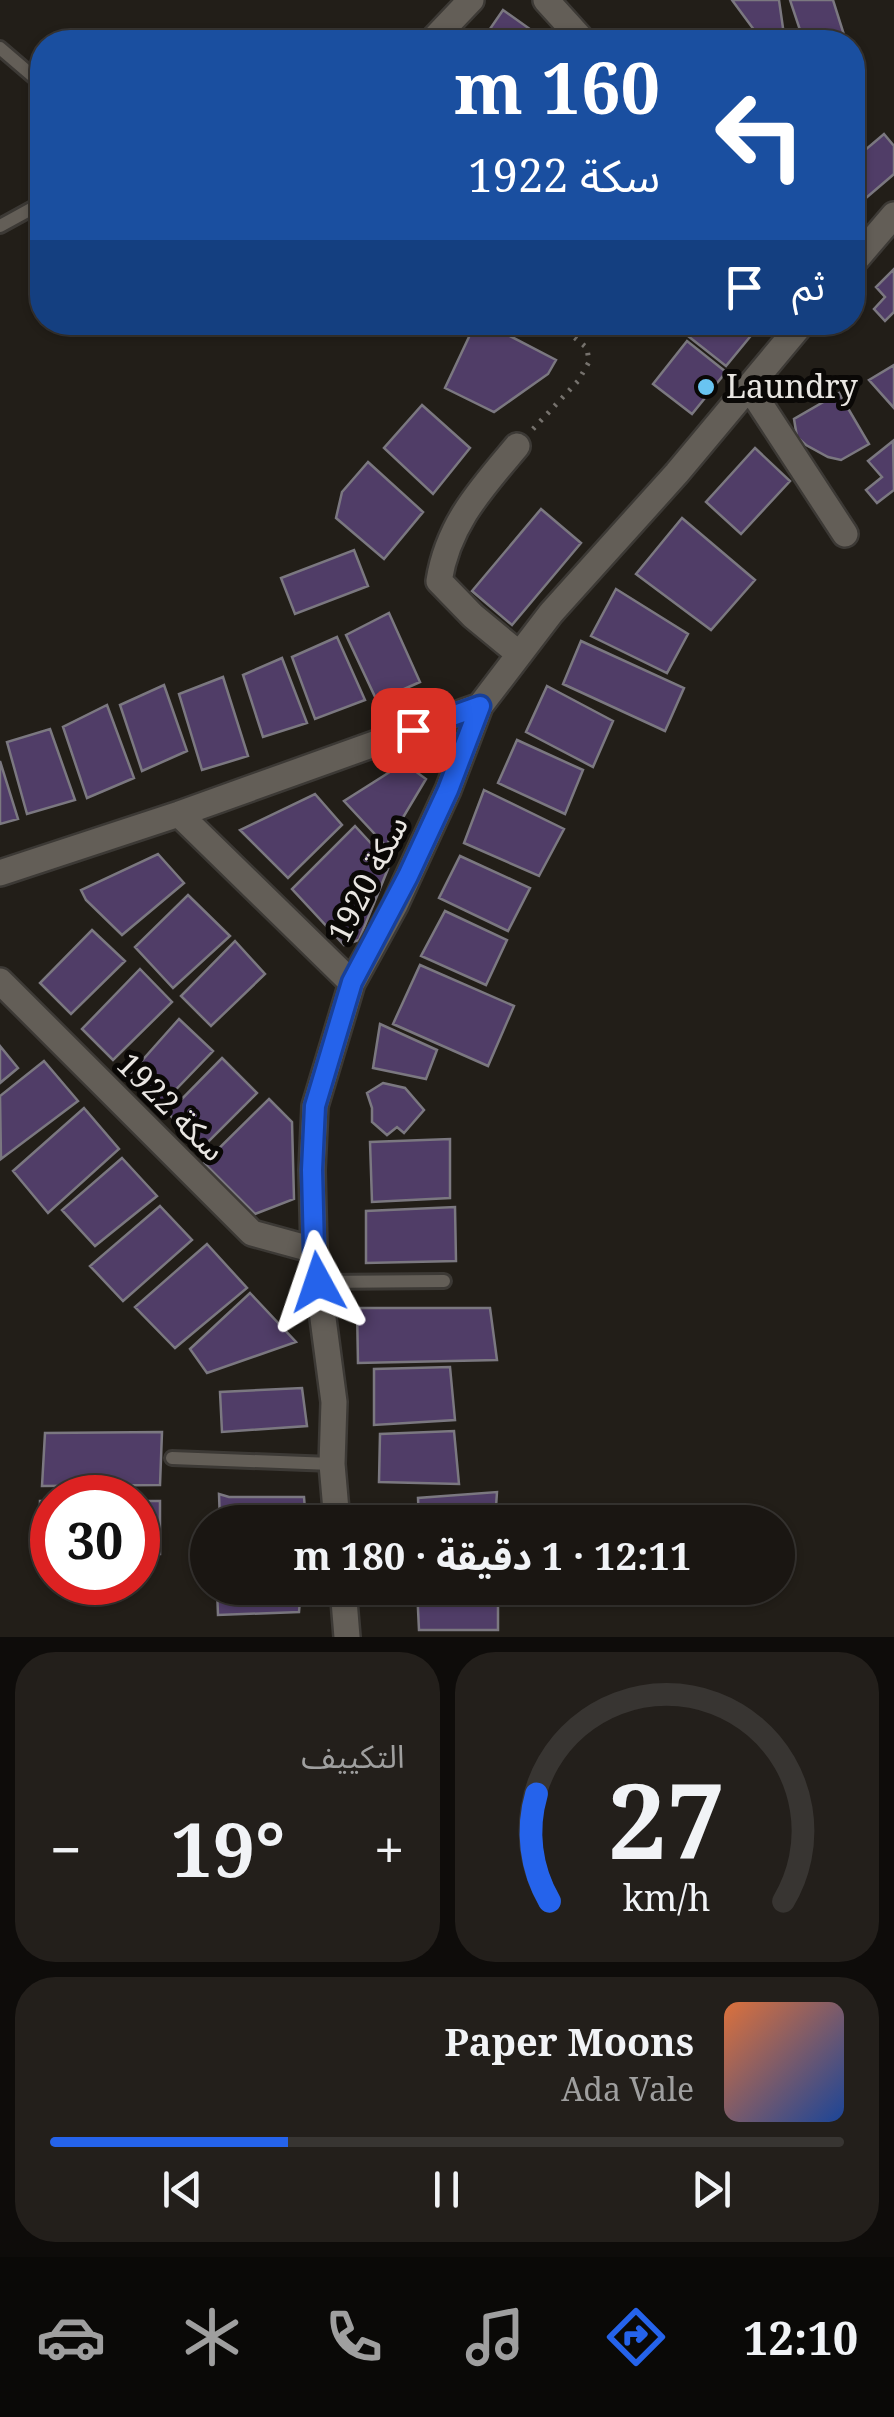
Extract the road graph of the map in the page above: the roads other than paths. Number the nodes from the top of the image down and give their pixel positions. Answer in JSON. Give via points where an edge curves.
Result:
{"nodes":[{"id":1,"x":471,"y":0,"type":"edge"},
{"id":2,"x":546,"y":0,"type":"edge"},
{"id":3,"x":442,"y":30,"type":"edge"},
{"id":4,"x":573,"y":30,"type":"edge"},
{"id":5,"x":0,"y":48,"type":"edge"},
{"id":6,"x":30,"y":74,"type":"edge"},
{"id":7,"x":30,"y":210,"type":"edge"},
{"id":8,"x":894,"y":214,"type":"edge"},
{"id":9,"x":0,"y":226,"type":"edge"},
{"id":10,"x":865,"y":249,"type":"edge"},
{"id":11,"x":792,"y":335,"type":"edge"},
{"id":12,"x":749,"y":387,"type":"junction"},
{"id":13,"x":517,"y":446,"type":"road end"},
{"id":14,"x":846,"y":534,"type":"dead end"},
{"id":15,"x":519,"y":654,"type":"junction"},
{"id":16,"x":480,"y":706,"type":"junction"},
{"id":17,"x":178,"y":814,"type":"junction"},
{"id":18,"x":0,"y":873,"type":"edge"},
{"id":19,"x":0,"y":981,"type":"edge"},
{"id":20,"x":352,"y":982,"type":"junction"},
{"id":21,"x":314,"y":1250,"type":"junction"},
{"id":22,"x":444,"y":1281,"type":"dead end"},
{"id":23,"x":318,"y":1282,"type":"junction"},
{"id":24,"x":172,"y":1458,"type":"dead end"},
{"id":25,"x":332,"y":1464,"type":"junction"},
{"id":26,"x":336,"y":1505,"type":"edge"},
{"id":27,"x":344,"y":1605,"type":"edge"},
{"id":28,"x":347,"y":1637,"type":"edge"}],
"edges":[{"from":1,"to":3,"type":"street"},
{"from":2,"to":4,"type":"street"},
{"from":5,"to":6,"type":"lane"},
{"from":7,"to":9,"type":"lane"},
{"from":8,"to":10,"type":"street"},
{"from":11,"to":12,"type":"street","name":"سكة 1920"},
{"from":12,"to":14,"type":"street"},
{"from":12,"to":15,"type":"street","name":"سكة 1920"},
{"from":13,"to":15,"type":"street","via":[[469,503],[442,558],[439,581]]},
{"from":15,"to":16,"type":"street","name":"سكة 1920"},
{"from":16,"to":17,"type":"street"},
{"from":16,"to":20,"type":"street","name":"سكة 1920","via":[[448,790]]},
{"from":17,"to":18,"type":"street"},
{"from":17,"to":20,"type":"street"},
{"from":19,"to":21,"type":"street","name":"سكة 1922","via":[[252,1233]]},
{"from":20,"to":21,"type":"street","name":"سكة 1920","via":[[315,1106]]},
{"from":21,"to":23,"type":"street","name":"سكة 1920"},
{"from":22,"to":23,"type":"lane"},
{"from":23,"to":25,"type":"street","name":"سكة 1920","via":[[334,1402]]},
{"from":24,"to":25,"type":"lane"},
{"from":25,"to":26,"type":"street","name":"سكة 1920"},
{"from":27,"to":28,"type":"street"}]}
